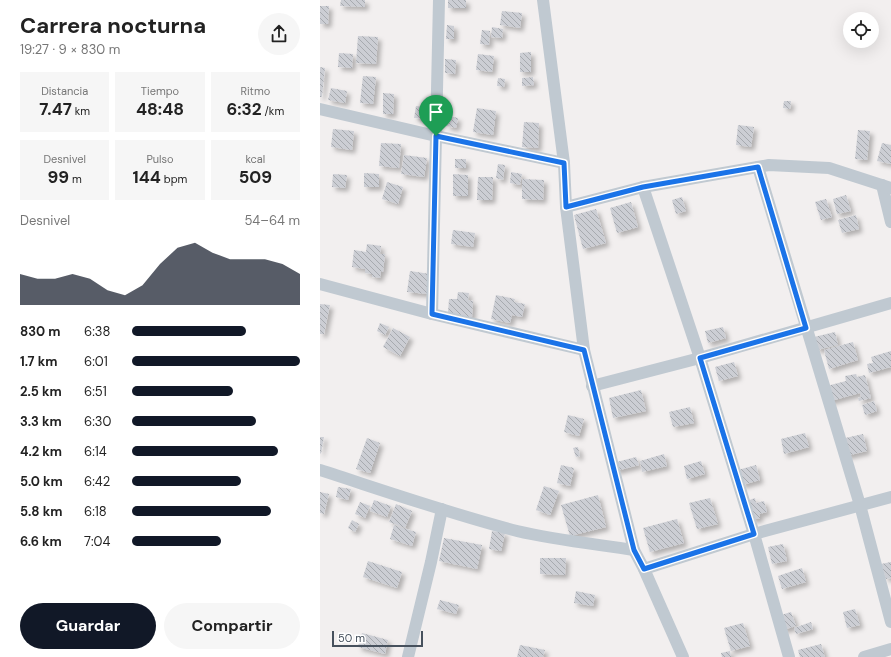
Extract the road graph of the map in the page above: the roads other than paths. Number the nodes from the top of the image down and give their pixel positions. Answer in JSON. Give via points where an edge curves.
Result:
{"nodes":[{"id":1,"x":439,"y":0,"type":"edge"},
{"id":2,"x":543,"y":0,"type":"edge"},
{"id":3,"x":320,"y":109,"type":"edge"},
{"id":4,"x":436,"y":136,"type":"junction"},
{"id":5,"x":564,"y":163,"type":"junction"},
{"id":6,"x":758,"y":167,"type":"junction"},
{"id":7,"x":887,"y":186,"type":"edge"},
{"id":8,"x":643,"y":187,"type":"junction"},
{"id":9,"x":566,"y":207,"type":"junction"},
{"id":10,"x":891,"y":222,"type":"edge"},
{"id":11,"x":320,"y":284,"type":"edge"},
{"id":12,"x":891,"y":303,"type":"edge"},
{"id":13,"x":432,"y":314,"type":"junction"},
{"id":14,"x":806,"y":328,"type":"junction"},
{"id":15,"x":584,"y":350,"type":"junction"},
{"id":16,"x":700,"y":358,"type":"junction"},
{"id":17,"x":592,"y":386,"type":"junction"},
{"id":18,"x":320,"y":470,"type":"edge"},
{"id":19,"x":891,"y":497,"type":"edge"},
{"id":20,"x":860,"y":505,"type":"junction"},
{"id":21,"x":442,"y":509,"type":"junction"},
{"id":22,"x":754,"y":534,"type":"junction"},
{"id":23,"x":634,"y":550,"type":"junction"},
{"id":24,"x":644,"y":569,"type":"junction"},
{"id":25,"x":891,"y":622,"type":"edge"},
{"id":26,"x":891,"y":649,"type":"edge"},
{"id":27,"x":408,"y":657,"type":"edge"},
{"id":28,"x":683,"y":657,"type":"edge"},
{"id":29,"x":789,"y":657,"type":"edge"},
{"id":30,"x":864,"y":657,"type":"edge"}],
"edges":[{"from":1,"to":4,"type":"street"},
{"from":2,"to":5,"type":"street"},
{"from":3,"to":4,"type":"street"},
{"from":4,"to":5,"type":"street"},
{"from":4,"to":13,"type":"street"},
{"from":5,"to":9,"type":"street"},
{"from":6,"to":7,"type":"street","via":[[769,165],[829,168]]},
{"from":6,"to":8,"type":"street"},
{"from":6,"to":14,"type":"street"},
{"from":7,"to":10,"type":"street"},
{"from":8,"to":9,"type":"street"},
{"from":8,"to":16,"type":"street"},
{"from":9,"to":15,"type":"street"},
{"from":11,"to":13,"type":"street"},
{"from":12,"to":14,"type":"street"},
{"from":13,"to":15,"type":"street"},
{"from":14,"to":16,"type":"street"},
{"from":14,"to":20,"type":"street"},
{"from":15,"to":17,"type":"street"},
{"from":16,"to":17,"type":"street"},
{"from":16,"to":22,"type":"street"},
{"from":17,"to":23,"type":"street"},
{"from":18,"to":21,"type":"street"},
{"from":19,"to":20,"type":"street"},
{"from":20,"to":22,"type":"street"},
{"from":20,"to":25,"type":"street"},
{"from":21,"to":23,"type":"street","via":[[518,531]]},
{"from":21,"to":27,"type":"street"},
{"from":22,"to":24,"type":"street"},
{"from":22,"to":29,"type":"street"},
{"from":23,"to":24,"type":"street"},
{"from":24,"to":28,"type":"street"},
{"from":26,"to":30,"type":"street"}]}
